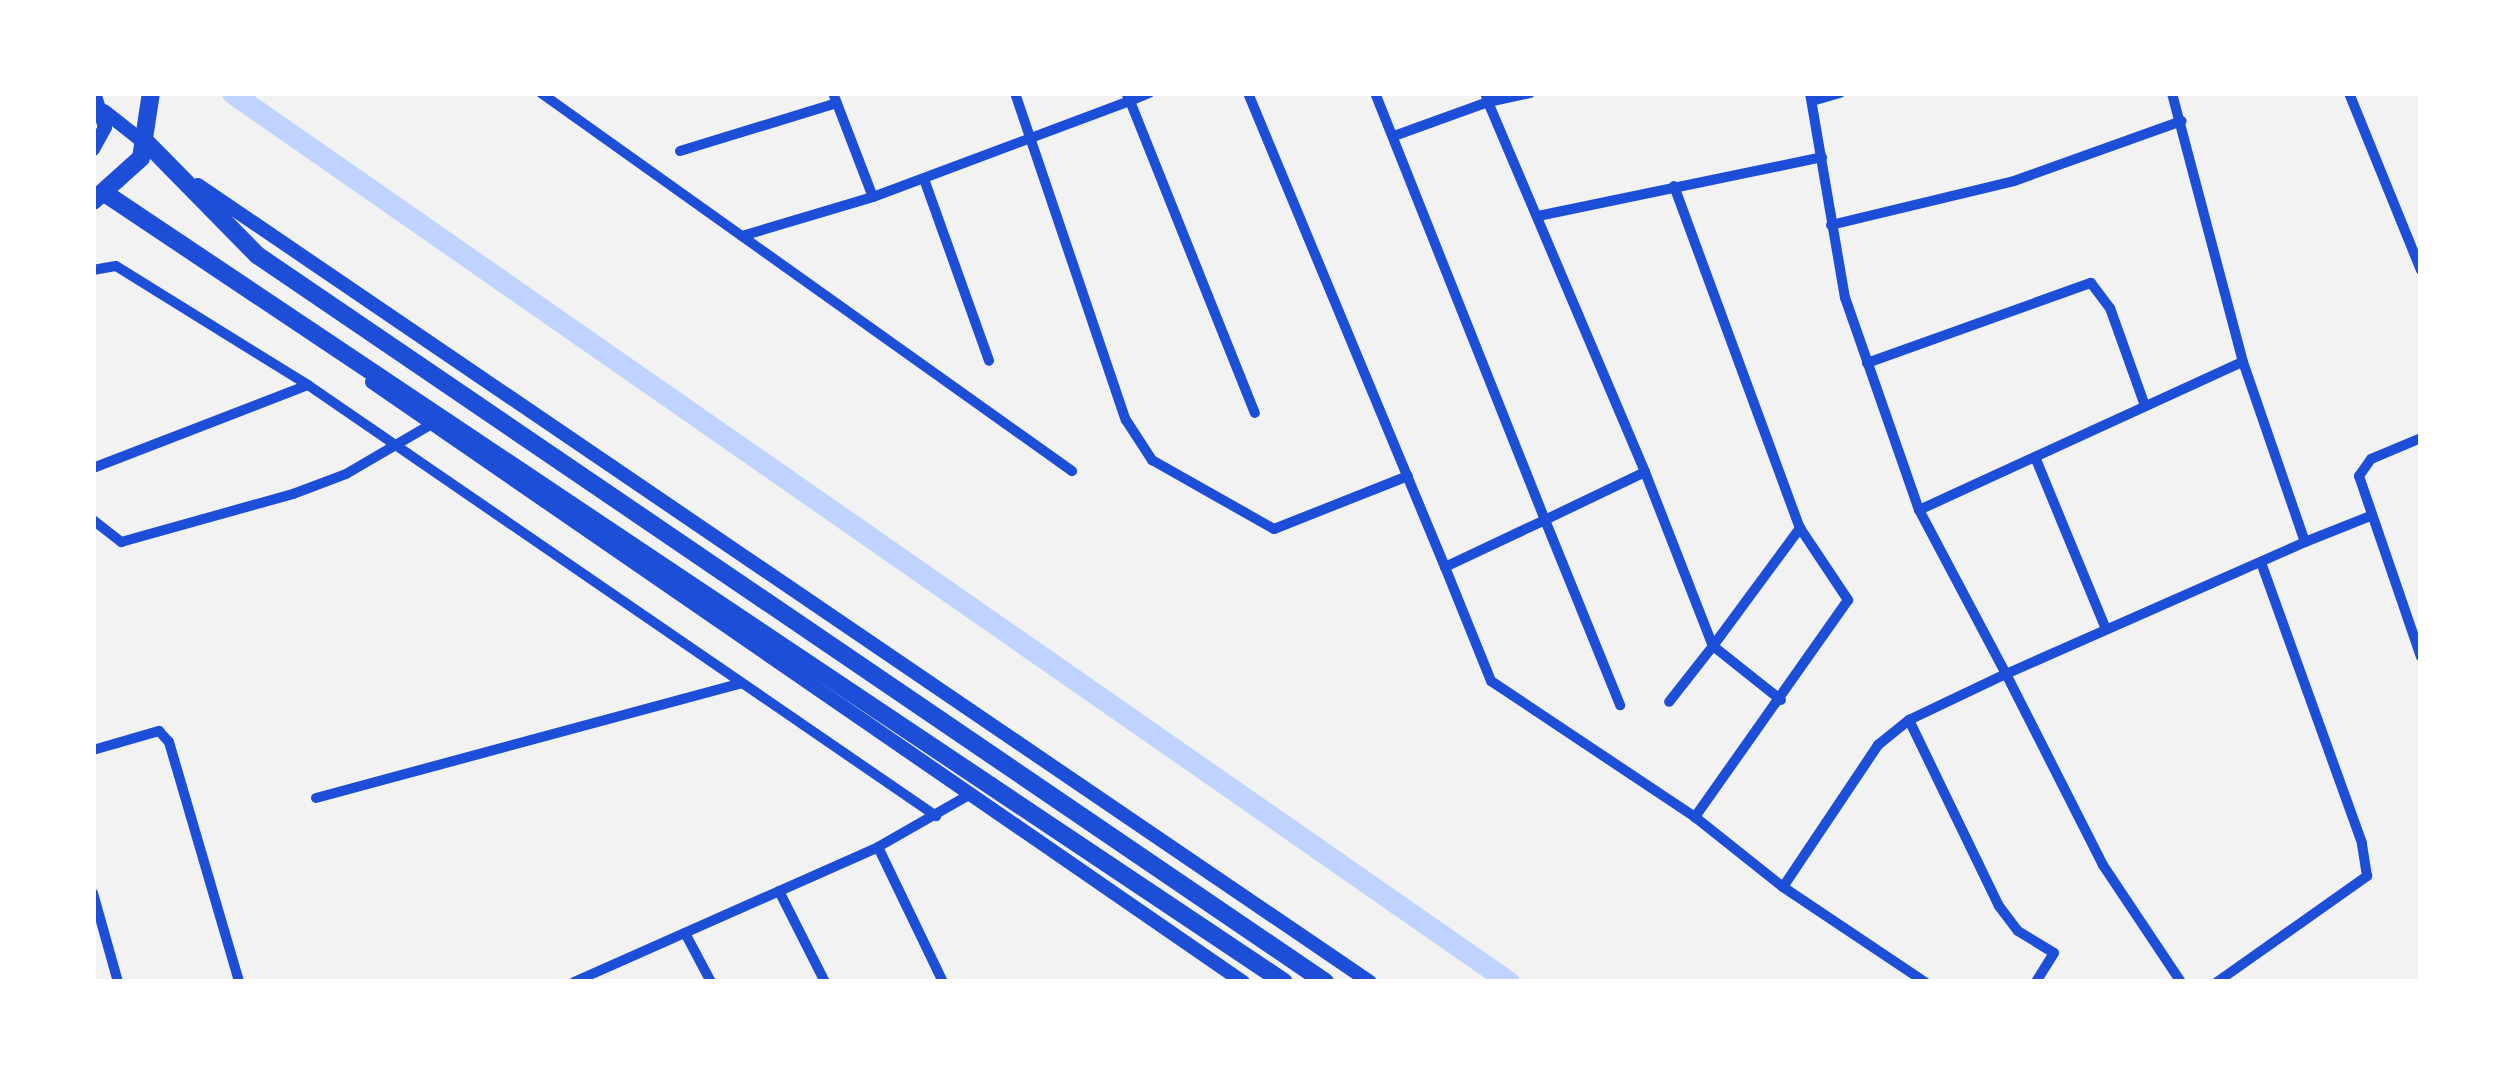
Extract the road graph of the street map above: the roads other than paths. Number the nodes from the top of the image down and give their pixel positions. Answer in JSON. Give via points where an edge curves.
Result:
{"nodes":[{"id":1,"x":151,"y":93,"type":"edge"},
{"id":2,"x":542,"y":93,"type":"edge"},
{"id":3,"x":1015,"y":93,"type":"edge"},
{"id":4,"x":1149,"y":93,"type":"edge"},
{"id":5,"x":1249,"y":93,"type":"edge"},
{"id":6,"x":1376,"y":93,"type":"edge"},
{"id":7,"x":1530,"y":93,"type":"edge"},
{"id":8,"x":1840,"y":93,"type":"edge"},
{"id":9,"x":2173,"y":93,"type":"edge"},
{"id":10,"x":2349,"y":93,"type":"edge"},
{"id":11,"x":1128,"y":97,"type":"edge"},
{"id":12,"x":1486,"y":97,"type":"edge"},
{"id":13,"x":1811,"y":97,"type":"edge"},
{"id":14,"x":99,"y":98,"type":"edge"},
{"id":15,"x":835,"y":98,"type":"edge"},
{"id":16,"x":2182,"y":121,"type":"junction"},
{"id":17,"x":1394,"y":136,"type":"junction"},
{"id":18,"x":1036,"y":138,"type":"junction"},
{"id":19,"x":147,"y":143,"type":"junction"},
{"id":20,"x":93,"y":149,"type":"edge"},
{"id":21,"x":680,"y":151,"type":"dead end"},
{"id":22,"x":1822,"y":157,"type":"junction"},
{"id":23,"x":93,"y":175,"type":"edge"},
{"id":24,"x":924,"y":179,"type":"junction"},
{"id":25,"x":1673,"y":186,"type":"junction"},
{"id":26,"x":873,"y":196,"type":"junction"},
{"id":27,"x":99,"y":198,"type":"edge"},
{"id":28,"x":1538,"y":215,"type":"junction"},
{"id":29,"x":1831,"y":225,"type":"junction"},
{"id":30,"x":742,"y":236,"type":"junction"},
{"id":31,"x":93,"y":270,"type":"edge"},
{"id":32,"x":2421,"y":270,"type":"edge"},
{"id":33,"x":989,"y":361,"type":"dead end"},
{"id":34,"x":2242,"y":362,"type":"junction"},
{"id":35,"x":1867,"y":363,"type":"junction"},
{"id":36,"x":308,"y":385,"type":"junction"},
{"id":37,"x":2145,"y":406,"type":"junction"},
{"id":38,"x":1255,"y":413,"type":"dead end"},
{"id":39,"x":430,"y":425,"type":"junction"},
{"id":40,"x":2421,"y":438,"type":"edge"},
{"id":41,"x":399,"y":445,"type":"junction"},
{"id":42,"x":2035,"y":457,"type":"junction"},
{"id":43,"x":93,"y":468,"type":"edge"},
{"id":44,"x":1072,"y":471,"type":"dead end"},
{"id":45,"x":1645,"y":472,"type":"junction"},
{"id":46,"x":1408,"y":476,"type":"junction"},
{"id":47,"x":1919,"y":510,"type":"junction"},
{"id":48,"x":2368,"y":517,"type":"junction"},
{"id":49,"x":93,"y":520,"type":"edge"},
{"id":50,"x":1545,"y":520,"type":"junction"},
{"id":51,"x":1800,"y":528,"type":"junction"},
{"id":52,"x":2305,"y":542,"type":"junction"},
{"id":53,"x":2261,"y":563,"type":"junction"},
{"id":54,"x":1444,"y":567,"type":"junction"},
{"id":55,"x":2106,"y":629,"type":"junction"},
{"id":56,"x":1713,"y":646,"type":"junction"},
{"id":57,"x":2421,"y":657,"type":"edge"},
{"id":58,"x":2006,"y":674,"type":"junction"},
{"id":59,"x":742,"y":683,"type":"junction"},
{"id":60,"x":1781,"y":700,"type":"junction"},
{"id":61,"x":1669,"y":702,"type":"dead end"},
{"id":62,"x":1620,"y":705,"type":"dead end"},
{"id":63,"x":1909,"y":720,"type":"junction"},
{"id":64,"x":93,"y":750,"type":"edge"},
{"id":65,"x":967,"y":796,"type":"junction"},
{"id":66,"x":316,"y":798,"type":"dead end"},
{"id":67,"x":936,"y":816,"type":"junction"},
{"id":68,"x":1695,"y":817,"type":"junction"},
{"id":69,"x":878,"y":848,"type":"junction"},
{"id":70,"x":1783,"y":887,"type":"junction"},
{"id":71,"x":779,"y":891,"type":"junction"},
{"id":72,"x":93,"y":893,"type":"edge"},
{"id":73,"x":685,"y":932,"type":"junction"},
{"id":74,"x":605,"y":968,"type":"junction"},
{"id":75,"x":118,"y":982,"type":"edge"},
{"id":76,"x":239,"y":982,"type":"edge"},
{"id":77,"x":574,"y":982,"type":"edge"},
{"id":78,"x":612,"y":982,"type":"edge"},
{"id":79,"x":711,"y":982,"type":"edge"},
{"id":80,"x":825,"y":982,"type":"edge"},
{"id":81,"x":943,"y":982,"type":"edge"},
{"id":82,"x":1243,"y":982,"type":"edge"},
{"id":83,"x":1284,"y":982,"type":"edge"},
{"id":84,"x":1325,"y":982,"type":"edge"},
{"id":85,"x":1370,"y":982,"type":"edge"},
{"id":86,"x":1925,"y":982,"type":"edge"},
{"id":87,"x":2036,"y":982,"type":"edge"},
{"id":88,"x":2181,"y":982,"type":"edge"},
{"id":89,"x":2217,"y":982,"type":"edge"}],
"edges":[{"from":1,"to":19,"type":"main road"},
{"from":2,"to":30,"type":"street"},
{"from":3,"to":18,"type":"street"},
{"from":4,"to":11,"type":"street"},
{"from":5,"to":46,"type":"street"},
{"from":6,"to":17,"type":"street"},
{"from":7,"to":12,"type":"street"},
{"from":8,"to":13,"type":"street"},
{"from":9,"to":16,"type":"street"},
{"from":10,"to":32,"type":"street"},
{"from":11,"to":18,"type":"street"},
{"from":11,"to":38,"type":"street"},
{"from":12,"to":17,"type":"street"},
{"from":12,"to":28,"type":"street"},
{"from":13,"to":22,"type":"street"},
{"from":14,"to":20,"type":"street"},
{"from":14,"to":85,"type":"street","via":[[486,388]]},
{"from":15,"to":21,"type":"street"},
{"from":15,"to":26,"type":"street"},
{"from":16,"to":29,"type":"street","via":[[2036,175]]},
{"from":16,"to":34,"type":"street"},
{"from":17,"to":50,"type":"street"},
{"from":18,"to":24,"type":"street"},
{"from":18,"to":46,"type":"street","via":[[1126,419],[1152,460],[1274,529]]},
{"from":19,"to":27,"type":"main road","via":[[131,172]]},
{"from":19,"to":84,"type":"main road","via":[[257,255]]},
{"from":22,"to":25,"type":"street"},
{"from":22,"to":29,"type":"street"},
{"from":23,"to":39,"type":"street"},
{"from":24,"to":26,"type":"street"},
{"from":24,"to":33,"type":"street"},
{"from":25,"to":28,"type":"street"},
{"from":25,"to":51,"type":"street"},
{"from":26,"to":30,"type":"street"},
{"from":27,"to":83,"type":"main road"},
{"from":28,"to":45,"type":"street"},
{"from":29,"to":35,"type":"street"},
{"from":30,"to":44,"type":"street"},
{"from":31,"to":36,"type":"street","via":[[116,266]]},
{"from":34,"to":37,"type":"street"},
{"from":34,"to":52,"type":"street"},
{"from":35,"to":37,"type":"street","via":[[2092,283],[2110,308]]},
{"from":35,"to":47,"type":"street"},
{"from":36,"to":41,"type":"street"},
{"from":36,"to":43,"type":"street"},
{"from":37,"to":42,"type":"street"},
{"from":39,"to":41,"type":"street"},
{"from":39,"to":65,"type":"street"},
{"from":40,"to":48,"type":"street","via":[[2362,468]]},
{"from":41,"to":49,"type":"street","via":[[320,486],[121,542]]},
{"from":41,"to":59,"type":"street"},
{"from":42,"to":47,"type":"street"},
{"from":42,"to":55,"type":"street"},
{"from":45,"to":50,"type":"street"},
{"from":45,"to":56,"type":"street"},
{"from":46,"to":54,"type":"street"},
{"from":47,"to":58,"type":"street"},
{"from":48,"to":52,"type":"street"},
{"from":48,"to":57,"type":"street"},
{"from":50,"to":54,"type":"street"},
{"from":50,"to":62,"type":"street"},
{"from":51,"to":56,"type":"street"},
{"from":51,"to":60,"type":"street","via":[[1847,607]]},
{"from":52,"to":53,"type":"street"},
{"from":53,"to":55,"type":"street"},
{"from":53,"to":89,"type":"street","via":[[2367,876]]},
{"from":54,"to":68,"type":"street","via":[[1491,681]]},
{"from":55,"to":58,"type":"street"},
{"from":56,"to":60,"type":"street"},
{"from":56,"to":61,"type":"street"},
{"from":58,"to":63,"type":"street"},
{"from":58,"to":88,"type":"street","via":[[2113,882]]},
{"from":59,"to":66,"type":"street"},
{"from":59,"to":67,"type":"street"},
{"from":60,"to":68,"type":"street"},
{"from":63,"to":70,"type":"street","via":[[1858,766]]},
{"from":63,"to":87,"type":"street","via":[[2000,906],[2018,931],[2054,953]]},
{"from":64,"to":76,"type":"street","via":[[164,735]]},
{"from":65,"to":67,"type":"street"},
{"from":65,"to":82,"type":"street"},
{"from":67,"to":69,"type":"street"},
{"from":68,"to":70,"type":"street"},
{"from":69,"to":71,"type":"street"},
{"from":69,"to":81,"type":"street"},
{"from":70,"to":86,"type":"street"},
{"from":71,"to":73,"type":"street"},
{"from":71,"to":80,"type":"street"},
{"from":72,"to":75,"type":"street"},
{"from":73,"to":74,"type":"street"},
{"from":73,"to":79,"type":"street"},
{"from":74,"to":77,"type":"street"},
{"from":74,"to":78,"type":"street"}]}
